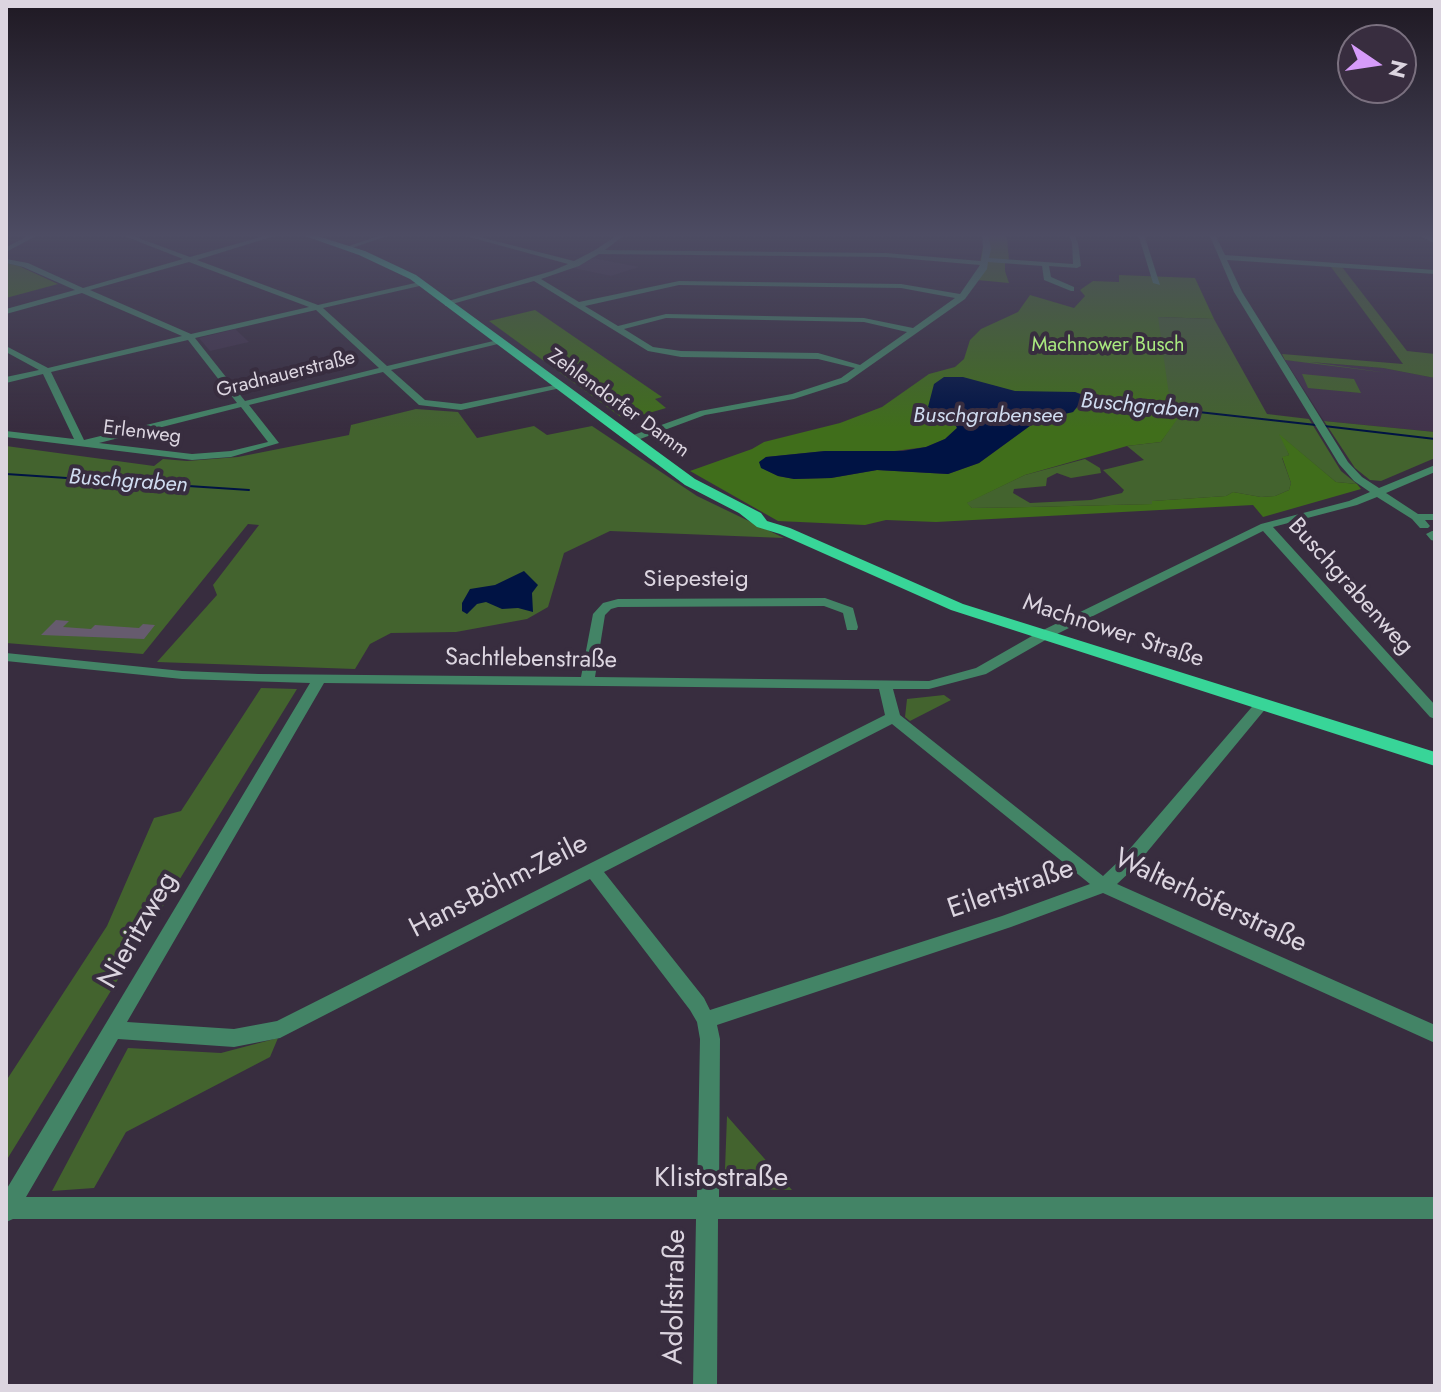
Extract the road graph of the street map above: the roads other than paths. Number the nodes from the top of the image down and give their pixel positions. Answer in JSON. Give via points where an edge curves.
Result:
{"nodes":[{"id":1,"x":51,"y":299,"type":"edge"},
{"id":2,"x":103,"y":299,"type":"edge"},
{"id":3,"x":296,"y":299,"type":"edge"},
{"id":4,"x":352,"y":299,"type":"edge"},
{"id":5,"x":442,"y":299,"type":"edge"},
{"id":6,"x":467,"y":299,"type":"edge"},
{"id":7,"x":568,"y":299,"type":"edge"},
{"id":8,"x":606,"y":299,"type":"edge"},
{"id":9,"x":959,"y":299,"type":"edge"},
{"id":10,"x":1242,"y":299,"type":"edge"},
{"id":11,"x":448,"y":304,"type":"junction"},
{"id":12,"x":578,"y":305,"type":"junction"},
{"id":13,"x":317,"y":307,"type":"junction"},
{"id":14,"x":6,"y":312,"type":"edge"},
{"id":15,"x":615,"y":329,"type":"junction"},
{"id":16,"x":916,"y":331,"type":"junction"},
{"id":17,"x":190,"y":337,"type":"junction"},
{"id":18,"x":499,"y":341,"type":"junction"},
{"id":19,"x":6,"y":349,"type":"edge"},
{"id":20,"x":863,"y":368,"type":"junction"},
{"id":21,"x":385,"y":369,"type":"junction"},
{"id":22,"x":46,"y":370,"type":"junction"},
{"id":23,"x":6,"y":380,"type":"edge"},
{"id":24,"x":560,"y":387,"type":"junction"},
{"id":25,"x":242,"y":404,"type":"junction"},
{"id":26,"x":6,"y":434,"type":"edge"},
{"id":27,"x":632,"y":439,"type":"junction"},
{"id":28,"x":81,"y":444,"type":"junction"},
{"id":29,"x":1435,"y":468,"type":"edge"},
{"id":30,"x":1380,"y":493,"type":"junction"},
{"id":31,"x":1435,"y":517,"type":"edge"},
{"id":32,"x":762,"y":520,"type":"joint"},
{"id":33,"x":1265,"y":526,"type":"junction"},
{"id":34,"x":1427,"y":529,"type":"edge"},
{"id":35,"x":852,"y":627,"type":"dead end"},
{"id":36,"x":1044,"y":635,"type":"junction"},
{"id":37,"x":6,"y":657,"type":"edge"},
{"id":38,"x":319,"y":679,"type":"junction"},
{"id":39,"x":587,"y":683,"type":"junction"},
{"id":40,"x":885,"y":687,"type":"junction"},
{"id":41,"x":1262,"y":704,"type":"junction"},
{"id":42,"x":1435,"y":714,"type":"edge"},
{"id":43,"x":893,"y":717,"type":"junction"},
{"id":44,"x":1435,"y":759,"type":"edge"},
{"id":45,"x":593,"y":870,"type":"junction"},
{"id":46,"x":1104,"y":886,"type":"junction"},
{"id":47,"x":706,"y":1020,"type":"junction"},
{"id":48,"x":114,"y":1030,"type":"junction"},
{"id":49,"x":1435,"y":1034,"type":"edge"},
{"id":50,"x":706,"y":1208,"type":"junction"},
{"id":51,"x":1435,"y":1208,"type":"edge"},
{"id":52,"x":7,"y":1210,"type":"edge"},
{"id":53,"x":705,"y":1386,"type":"edge"}],
"edges":[{"from":1,"to":14,"type":"street"},
{"from":2,"to":17,"type":"street"},
{"from":3,"to":13,"type":"street"},
{"from":4,"to":13,"type":"street"},
{"from":5,"to":11,"type":"main road","name":"Zehlendorfer Damm"},
{"from":6,"to":11,"type":"street"},
{"from":7,"to":12,"type":"street"},
{"from":8,"to":12,"type":"street"},
{"from":9,"to":16,"type":"street"},
{"from":10,"to":30,"type":"street","via":[[1347,469]]},
{"from":11,"to":18,"type":"main road","name":"Zehlendorfer Damm"},
{"from":12,"to":15,"type":"street"},
{"from":13,"to":17,"type":"street"},
{"from":13,"to":21,"type":"street"},
{"from":15,"to":16,"type":"street","via":[[666,316],[864,320]]},
{"from":15,"to":20,"type":"street","via":[[662,352],[818,356]]},
{"from":16,"to":20,"type":"street"},
{"from":17,"to":22,"type":"street"},
{"from":17,"to":25,"type":"street"},
{"from":18,"to":21,"type":"street","name":"Gradnauerstraße"},
{"from":18,"to":24,"type":"main road","name":"Zehlendorfer Damm"},
{"from":19,"to":22,"type":"street"},
{"from":20,"to":27,"type":"street","via":[[817,390],[703,413]]},
{"from":21,"to":24,"type":"street","via":[[422,403],[449,408]]},
{"from":21,"to":25,"type":"street","name":"Gradnauerstraße"},
{"from":22,"to":23,"type":"street"},
{"from":22,"to":28,"type":"street"},
{"from":24,"to":27,"type":"main road","name":"Zehlendorfer Damm"},
{"from":25,"to":28,"type":"street","name":"Gradnauerstraße"},
{"from":25,"to":28,"type":"street","name":"Erlenweg","via":[[274,443],[192,457]]},
{"from":26,"to":28,"type":"street","name":"Erlenweg"},
{"from":27,"to":32,"type":"main road","name":"Zehlendorfer Damm","via":[[690,482]]},
{"from":29,"to":30,"type":"street","name":"Sachtlebenstraße"},
{"from":30,"to":33,"type":"street","name":"Sachtlebenstraße"},
{"from":30,"to":34,"type":"street"},
{"from":31,"to":34,"type":"street"},
{"from":32,"to":36,"type":"main road","name":"Machnower Straße","via":[[957,607]]},
{"from":33,"to":36,"type":"street","name":"Sachtlebenstraße"},
{"from":33,"to":42,"type":"street","name":"Buschgrabenweg"},
{"from":35,"to":39,"type":"street","name":"Siepesteig","via":[[849,611],[828,602],[614,603],[599,614]]},
{"from":36,"to":40,"type":"street","name":"Sachtlebenstraße","via":[[955,680]]},
{"from":36,"to":41,"type":"main road","name":"Machnower Straße"},
{"from":37,"to":38,"type":"street","name":"Sachtlebenstraße","via":[[182,675]]},
{"from":38,"to":39,"type":"street","name":"Sachtlebenstraße"},
{"from":38,"to":48,"type":"street","name":"Nieritzweg"},
{"from":39,"to":40,"type":"street","name":"Sachtlebenstraße"},
{"from":40,"to":43,"type":"street"},
{"from":41,"to":44,"type":"main road","name":"Machnower Straße"},
{"from":41,"to":46,"type":"street","name":"Eilertstraße"},
{"from":43,"to":45,"type":"street","name":"Hans-Böhm-Zeile"},
{"from":43,"to":46,"type":"street","name":"Walterhöferstraße"},
{"from":45,"to":47,"type":"street"},
{"from":45,"to":48,"type":"street","name":"Hans-Böhm-Zeile","via":[[280,1029],[234,1038]]},
{"from":46,"to":47,"type":"street","name":"Eilertstraße"},
{"from":46,"to":49,"type":"street","name":"Walterhöferstraße"},
{"from":47,"to":50,"type":"street","name":"Adolfstraße"},
{"from":48,"to":52,"type":"street","name":"Nieritzweg"},
{"from":50,"to":51,"type":"street","name":"Klistostraße"},
{"from":50,"to":52,"type":"street","name":"Klistostraße"},
{"from":50,"to":53,"type":"street","name":"Adolfstraße"}]}
